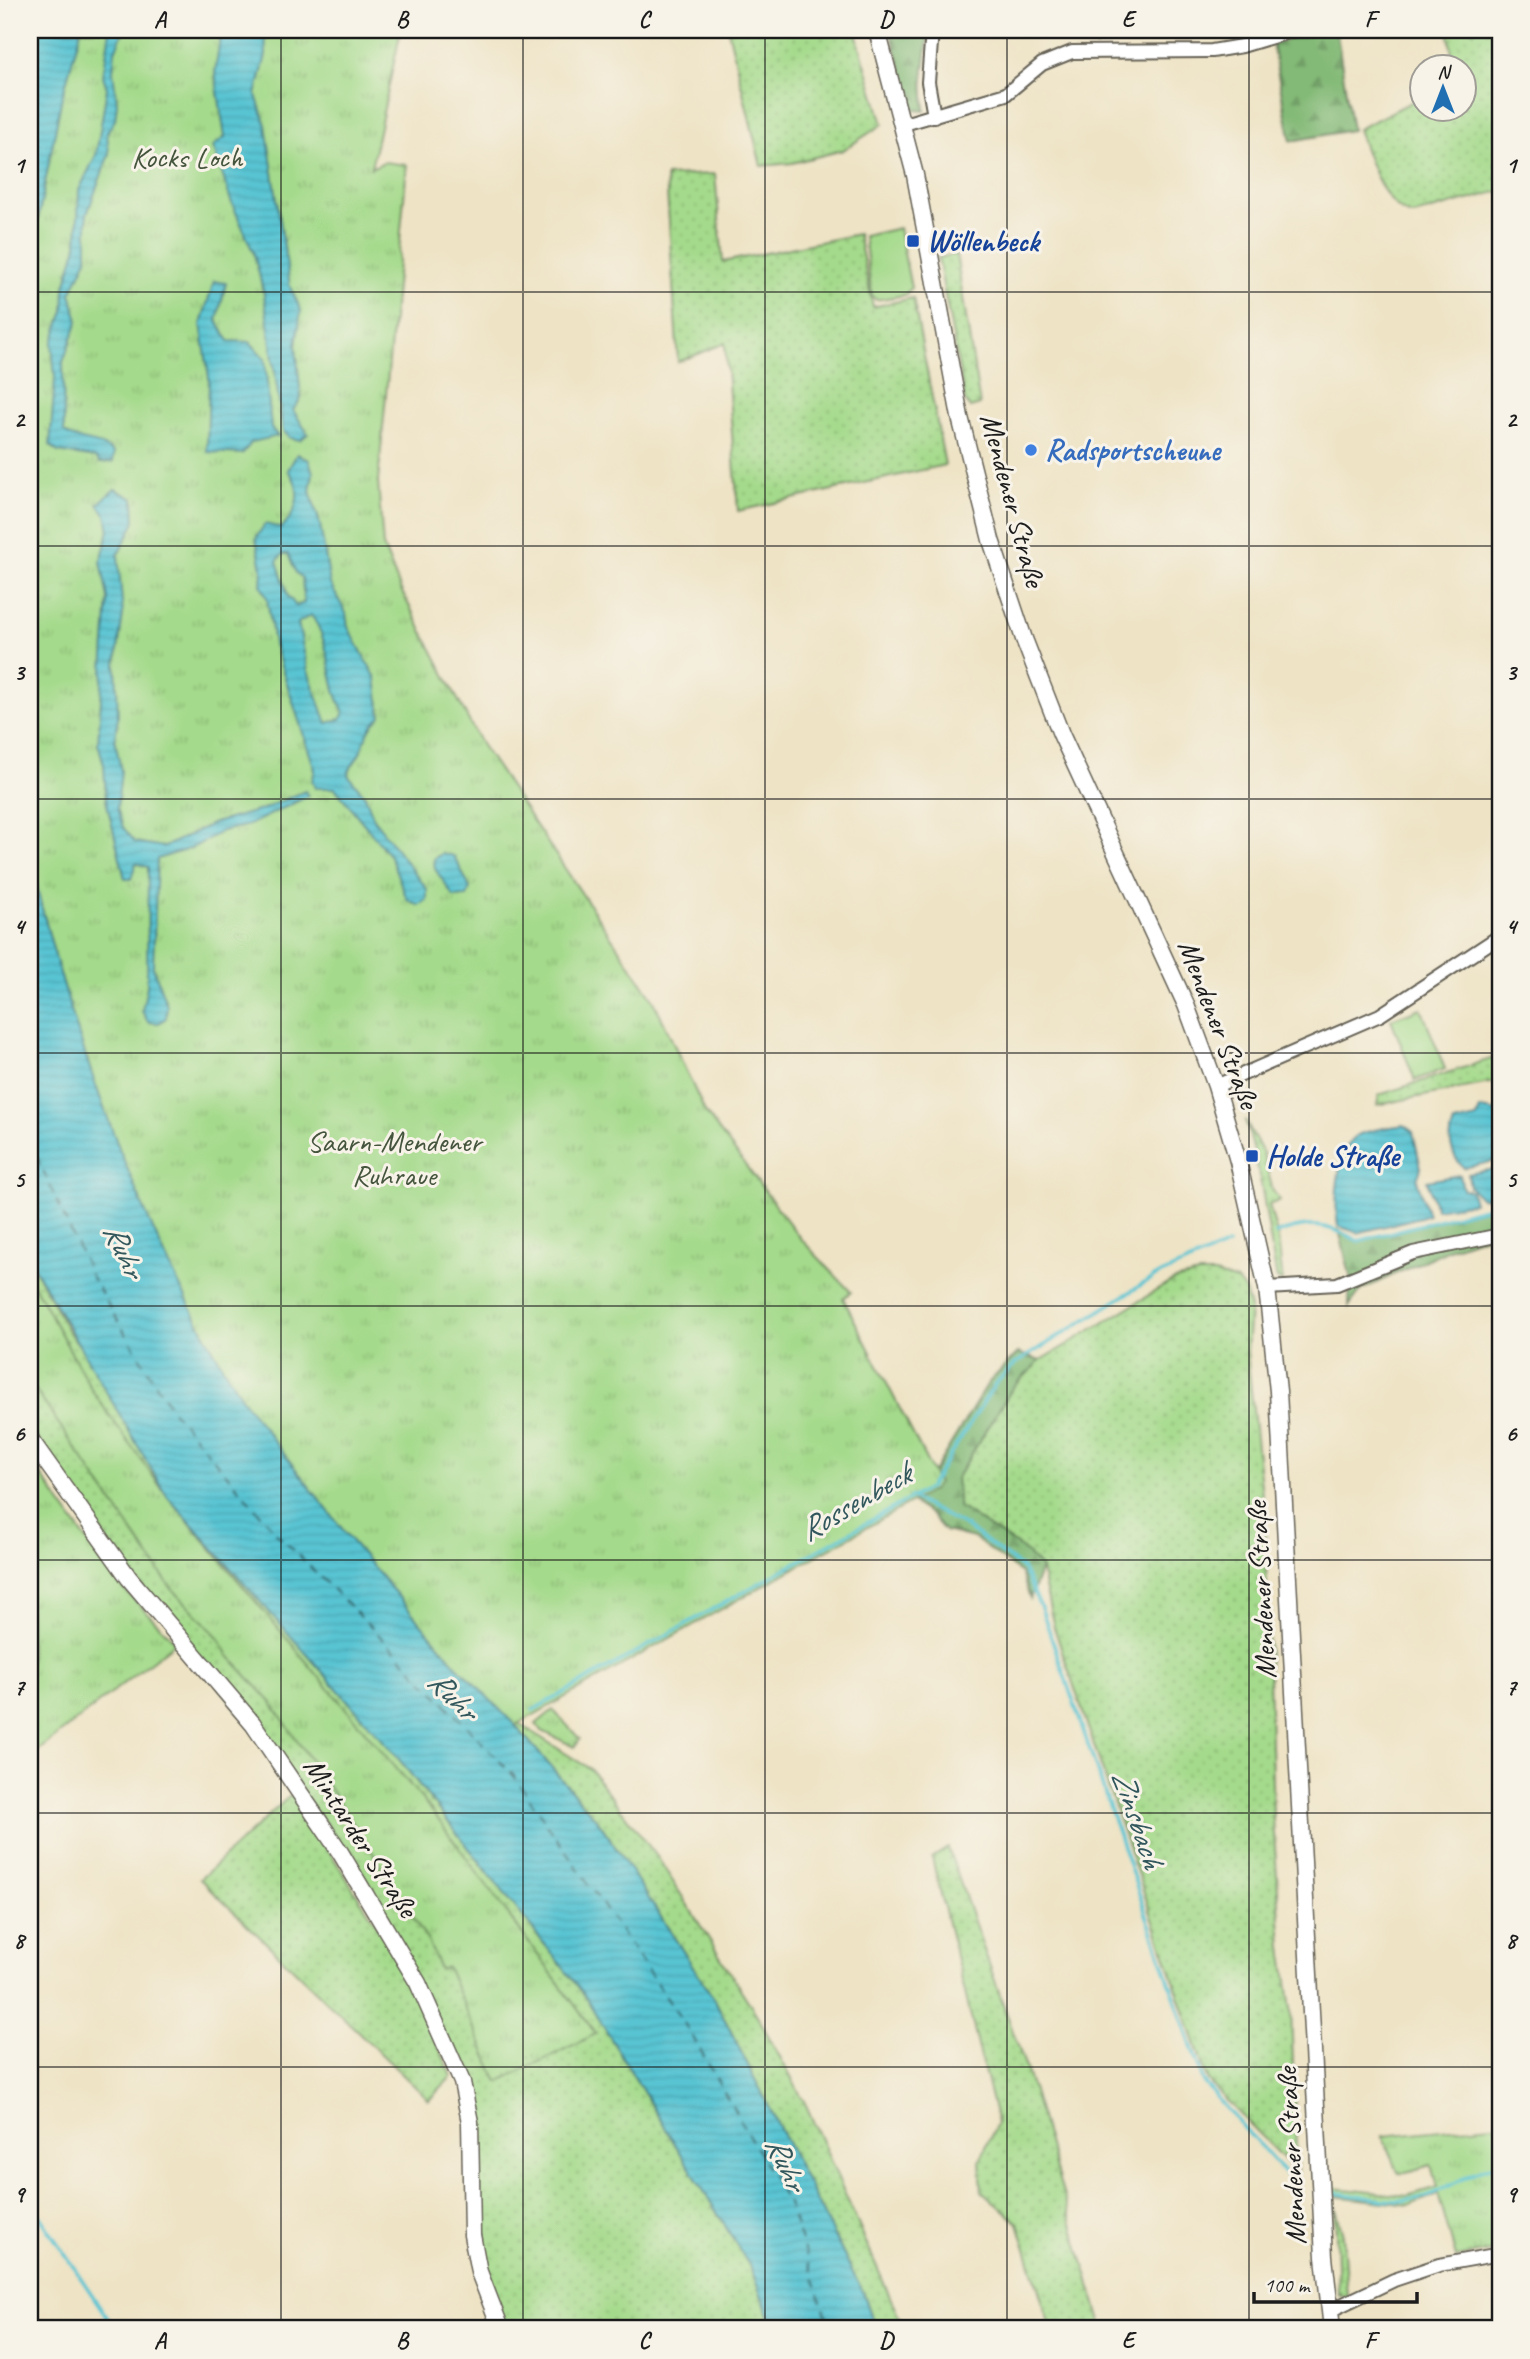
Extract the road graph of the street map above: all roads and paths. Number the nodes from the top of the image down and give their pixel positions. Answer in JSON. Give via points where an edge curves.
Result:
{"nodes":[{"id":1,"x":877,"y":30,"type":"edge"},
{"id":2,"x":932,"y":30,"type":"edge"},
{"id":3,"x":1295,"y":30,"type":"edge"},
{"id":4,"x":934,"y":116,"type":"junction"},
{"id":5,"x":904,"y":124,"type":"junction"},
{"id":6,"x":1500,"y":936,"type":"edge"},
{"id":7,"x":1216,"y":1086,"type":"junction"},
{"id":8,"x":1500,"y":1235,"type":"edge"},
{"id":9,"x":1267,"y":1288,"type":"junction"},
{"id":10,"x":30,"y":1439,"type":"edge"},
{"id":11,"x":1500,"y":2254,"type":"edge"},
{"id":12,"x":1329,"y":2311,"type":"junction"},
{"id":13,"x":501,"y":2329,"type":"edge"},
{"id":14,"x":1332,"y":2329,"type":"edge"}],
"edges":[{"from":1,"to":5,"type":"main road","name":"Mendener Straße"},
{"from":2,"to":4,"type":"street","via":[[928,82]]},
{"from":3,"to":4,"type":"street","via":[[1227,49],[1064,54],[1042,64],[1006,94]]},
{"from":4,"to":5,"type":"street"},
{"from":5,"to":7,"type":"main road","name":"Mendener Straße","via":[[960,417],[1001,575],[1061,734],[1186,1005]]},
{"from":6,"to":7,"type":"street","via":[[1380,1015]]},
{"from":7,"to":9,"type":"main road","name":"Mendener Straße"},
{"from":8,"to":9,"type":"street","via":[[1413,1253],[1338,1284]]},
{"from":9,"to":12,"type":"main road","name":"Mendener Straße","via":[[1278,1391]]},
{"from":10,"to":13,"type":"main road","name":"Mintarder Straße","via":[[114,1559],[253,1724],[334,1843],[418,1983],[462,2082],[470,2122],[472,2235],[479,2272]]},
{"from":11,"to":12,"type":"street","via":[[1439,2265],[1394,2280]]},
{"from":12,"to":14,"type":"main road","name":"Mendener Straße"}]}
